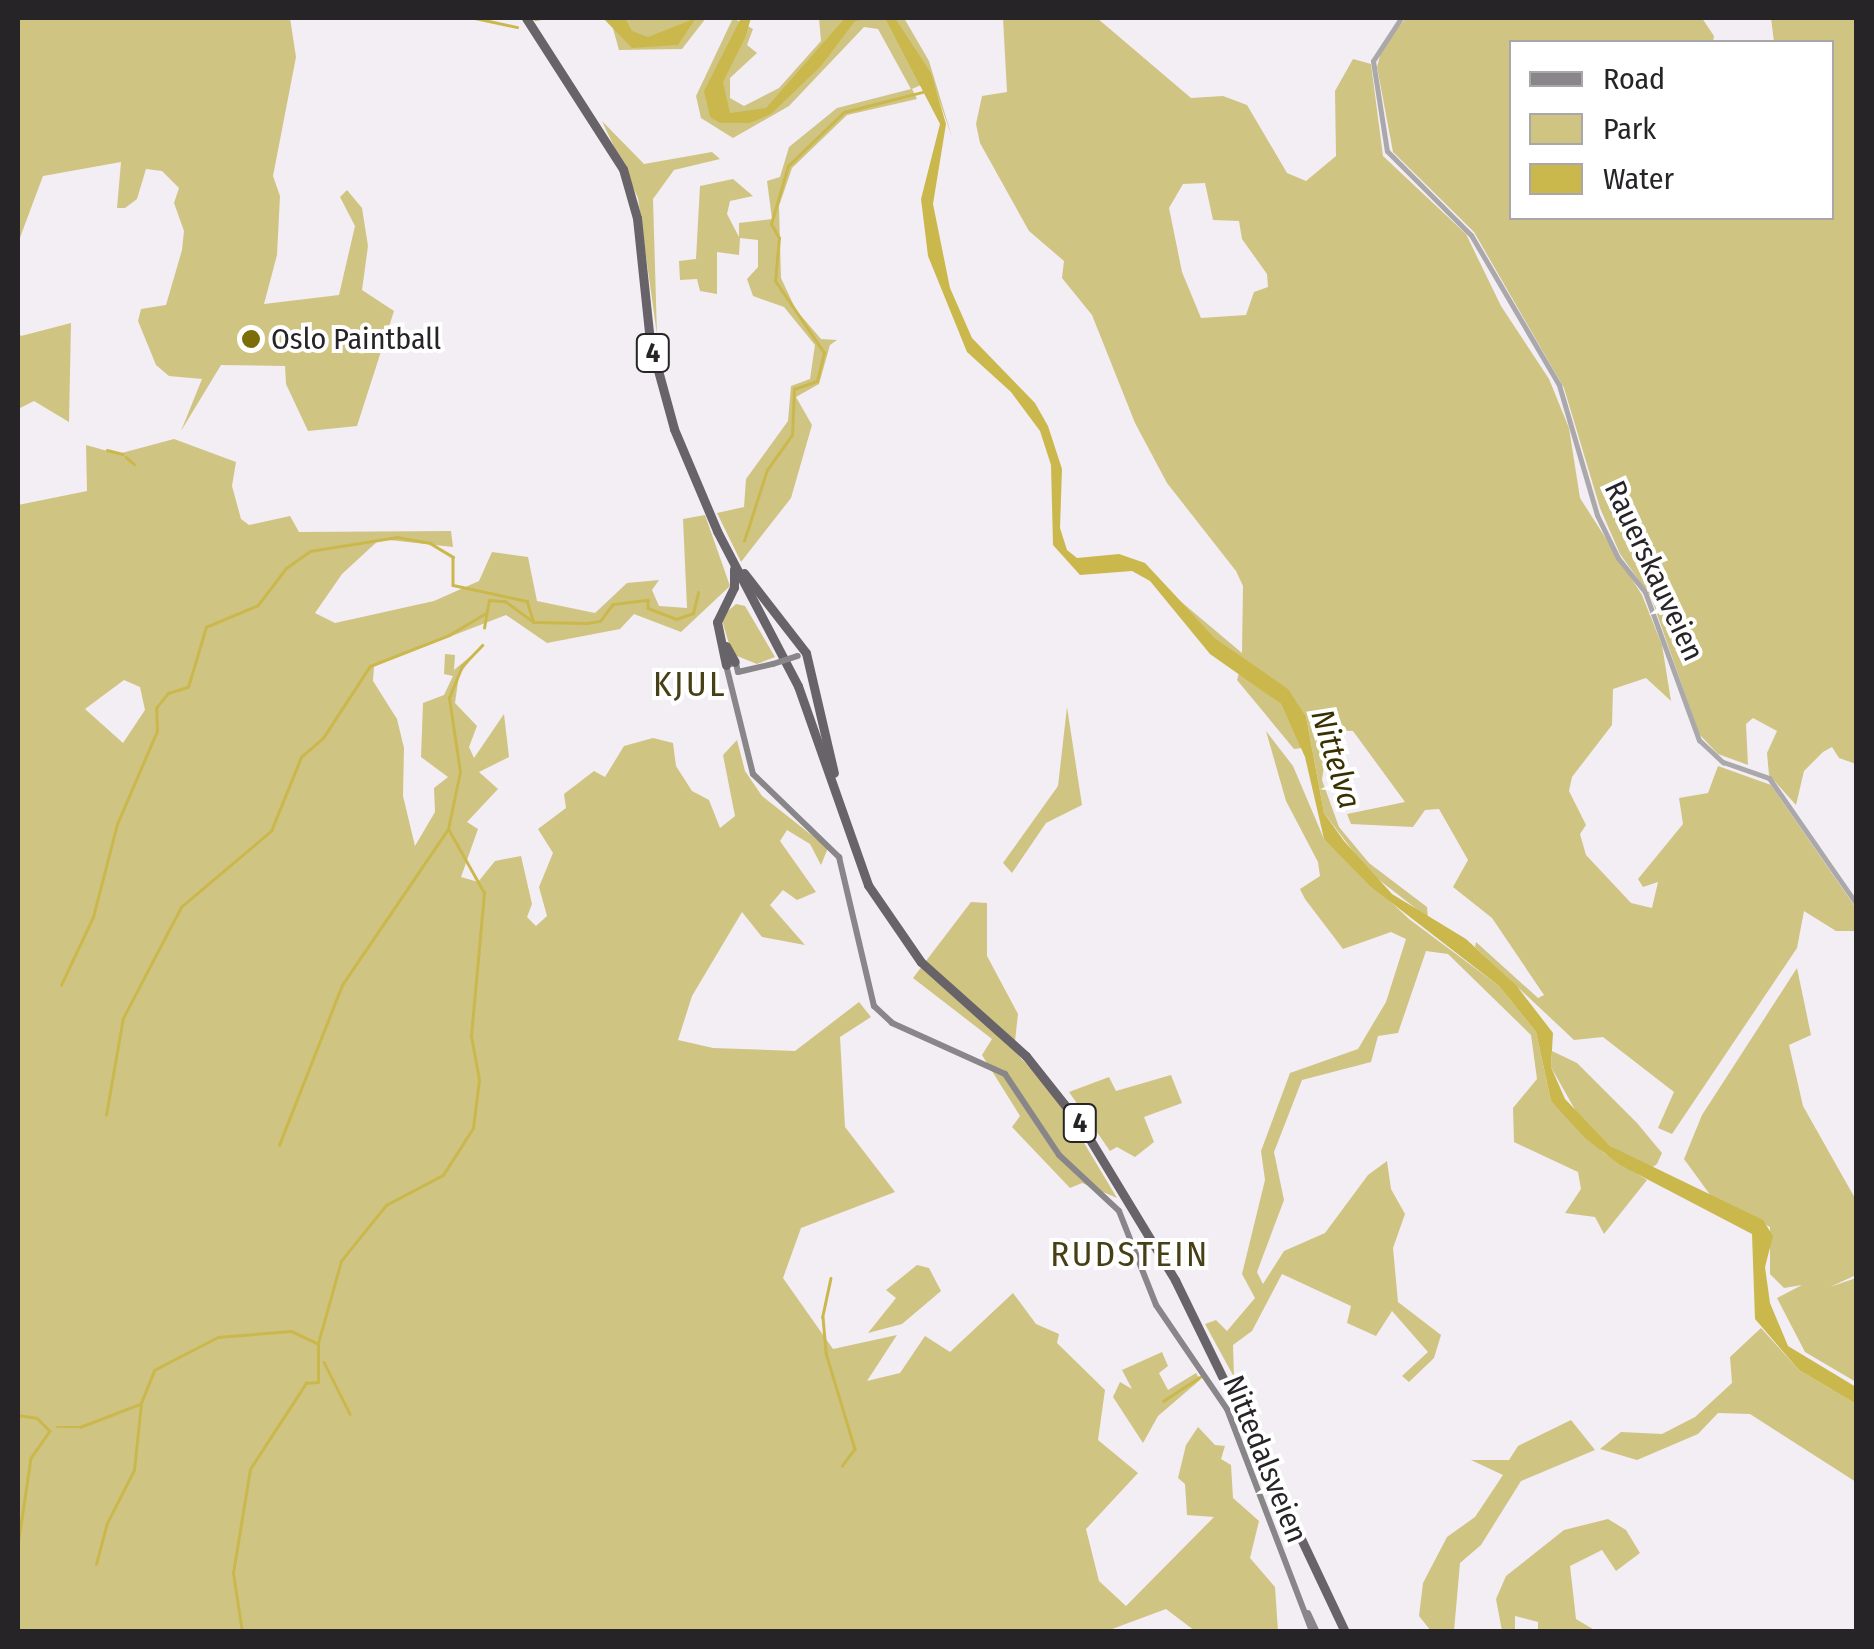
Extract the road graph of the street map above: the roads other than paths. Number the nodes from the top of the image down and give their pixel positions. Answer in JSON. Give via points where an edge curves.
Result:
{"nodes":[{"id":1,"x":526,"y":18,"type":"edge"},
{"id":2,"x":1401,"y":18,"type":"edge"},
{"id":3,"x":723,"y":544,"type":"junction"},
{"id":4,"x":732,"y":561,"type":"junction"},
{"id":5,"x":725,"y":604,"type":"junction"},
{"id":6,"x":758,"y":607,"type":"junction"},
{"id":7,"x":802,"y":654,"type":"junction"},
{"id":8,"x":734,"y":668,"type":"junction"},
{"id":9,"x":829,"y":772,"type":"junction"},
{"id":10,"x":837,"y":790,"type":"junction"},
{"id":11,"x":1856,"y":903,"type":"edge"},
{"id":12,"x":1288,"y":1512,"type":"junction"},
{"id":13,"x":1345,"y":1631,"type":"edge"},
{"id":14,"x":1314,"y":1632,"type":"edge"}],
"edges":[{"from":1,"to":3,"type":"highway","number":"4","via":[[626,176],[659,378]]},
{"from":2,"to":11,"type":"street","name":"Rauerskauveien","via":[[1373,61],[1387,151],[1471,235],[1559,385],[1597,515],[1645,592],[1699,740],[1724,762],[1769,778]]},
{"from":3,"to":4,"type":"highway","number":"4"},
{"from":3,"to":7,"type":"highway","number":"4"},
{"from":4,"to":5,"type":"highway","via":[[735,584]]},
{"from":4,"to":6,"type":"highway","number":"4"},
{"from":5,"to":6,"type":"highway","via":[[740,599]]},
{"from":5,"to":8,"type":"highway","via":[[717,619]]},
{"from":6,"to":9,"type":"highway","number":"4","via":[[798,686]]},
{"from":7,"to":8,"type":"main road","bridge":true,"via":[[760,668]]},
{"from":7,"to":10,"type":"highway","number":"4"},
{"from":8,"to":14,"type":"main road","name":"Nittedalsveien","via":[[734,696],[756,781],[821,834],[844,867],[876,1009],[892,1023],[1006,1074],[1059,1155],[1122,1215],[1156,1306],[1227,1409]]},
{"from":9,"to":10,"type":"highway","number":"4"},
{"from":9,"to":12,"type":"highway","number":"4","via":[[860,866],[899,936],[1034,1064],[1099,1152],[1175,1280]]},
{"from":10,"to":12,"type":"highway","number":"4","via":[[863,864],[902,934],[1045,1070],[1124,1185],[1208,1337]]},
{"from":12,"to":13,"type":"highway","number":"4"}]}
